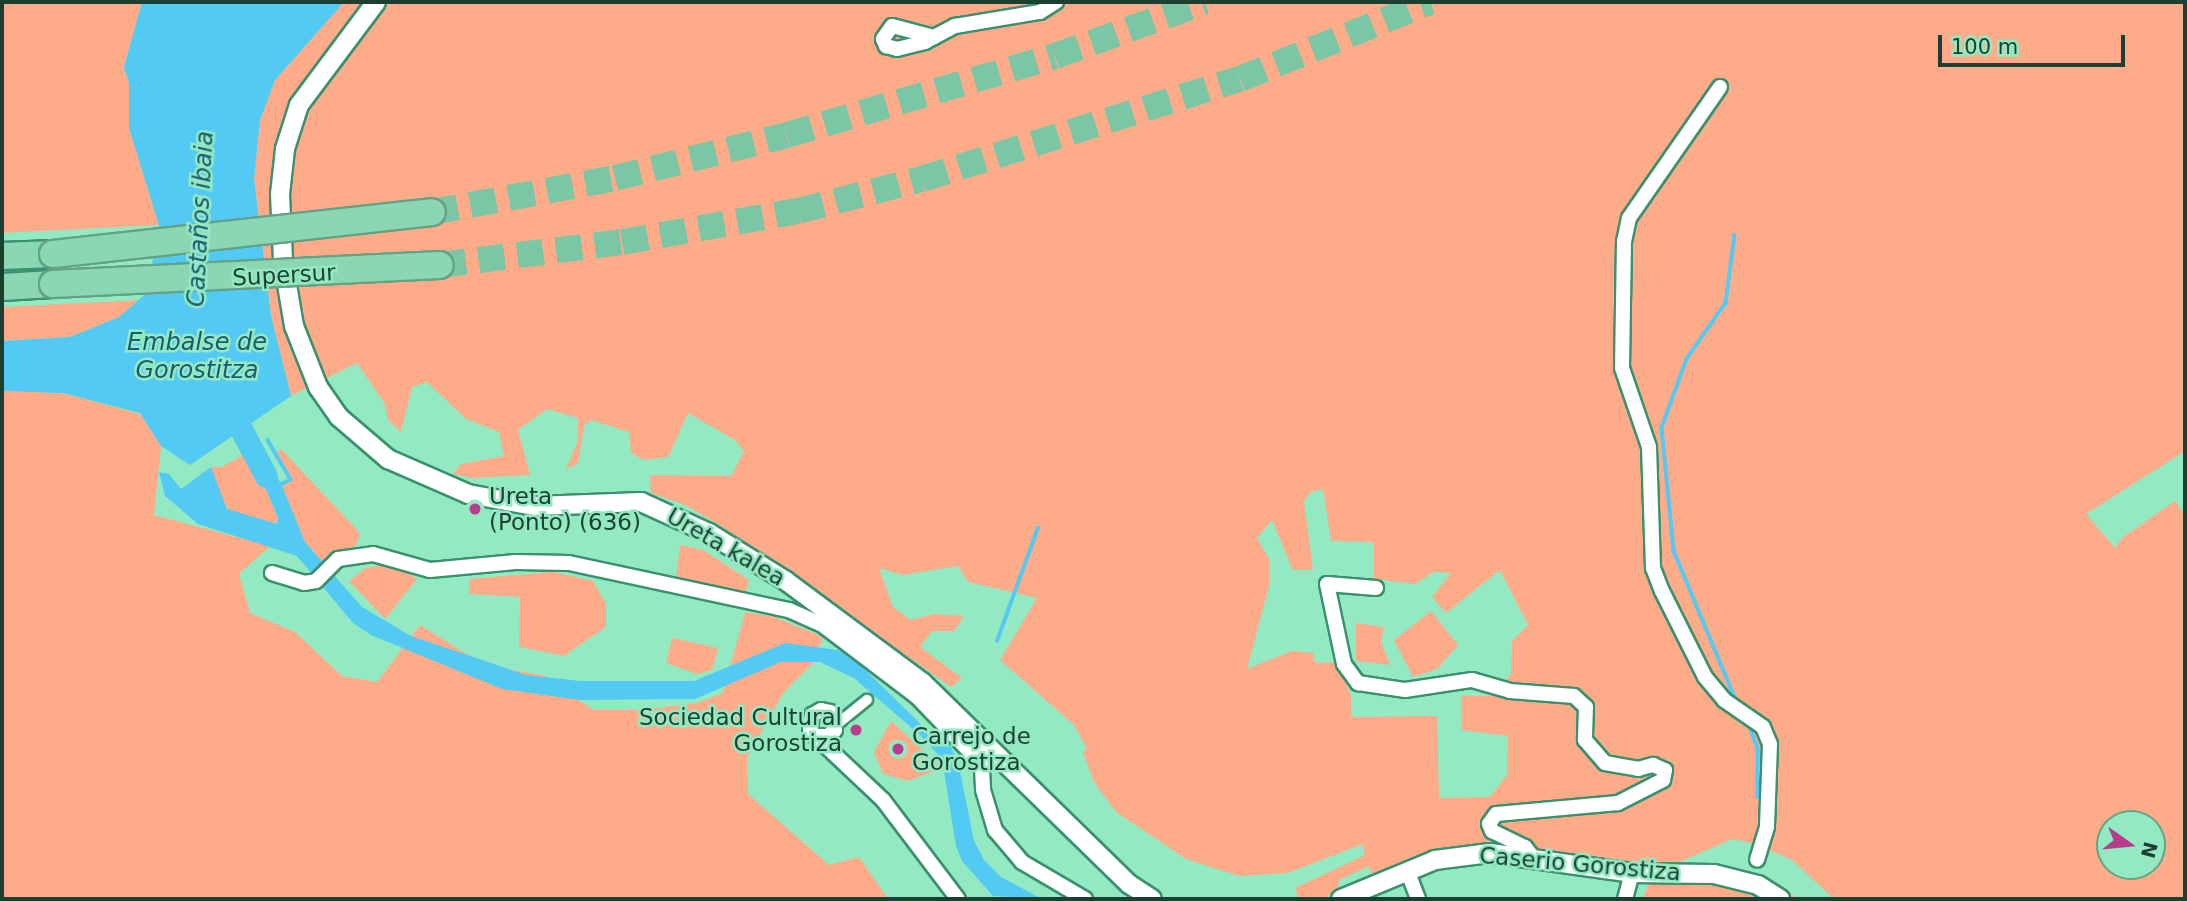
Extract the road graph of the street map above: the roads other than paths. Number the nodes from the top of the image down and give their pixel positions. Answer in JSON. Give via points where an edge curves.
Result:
{"nodes":[{"id":1,"x":376,"y":2,"type":"edge"},
{"id":2,"x":1056,"y":2,"type":"edge"},
{"id":3,"x":934,"y":37,"type":"dead end"},
{"id":4,"x":1720,"y":87,"type":"dead end"},
{"id":5,"x":432,"y":212,"type":"tunnel mouth"},
{"id":6,"x":2,"y":256,"type":"edge"},
{"id":7,"x":440,"y":264,"type":"tunnel mouth"},
{"id":8,"x":2,"y":287,"type":"edge"},
{"id":9,"x":272,"y":573,"type":"dead end"},
{"id":10,"x":1376,"y":588,"type":"dead end"},
{"id":11,"x":867,"y":700,"type":"dead end"},
{"id":12,"x":836,"y":725,"type":"junction"},
{"id":13,"x":817,"y":736,"type":"junction"},
{"id":14,"x":987,"y":753,"type":"junction"},
{"id":15,"x":1535,"y":860,"type":"junction"},
{"id":16,"x":1757,"y":860,"type":"dead end"},
{"id":17,"x":1407,"y":870,"type":"junction"},
{"id":18,"x":1632,"y":873,"type":"junction"},
{"id":19,"x":1147,"y":896,"type":"edge"},
{"id":20,"x":958,"y":899,"type":"edge"},
{"id":21,"x":1085,"y":899,"type":"edge"},
{"id":22,"x":1341,"y":899,"type":"edge"},
{"id":23,"x":1418,"y":899,"type":"edge"},
{"id":24,"x":1626,"y":899,"type":"edge"},
{"id":25,"x":1780,"y":899,"type":"edge"}],
"edges":[{"from":1,"to":14,"type":"street","name":"Ureta kalea","via":[[309,88],[294,118],[282,168],[280,207],[288,294],[304,357],[318,387],[352,430],[388,459],[468,494],[527,506],[641,502],[709,533],[786,581],[912,673]]},
{"from":2,"to":3,"type":"street","via":[[1040,12],[955,26]]},
{"from":4,"to":16,"type":"street","via":[[1629,218],[1624,241],[1622,368],[1649,447],[1653,568],[1662,591],[1705,677],[1724,700],[1763,727],[1770,744],[1767,827]]},
{"from":5,"to":6,"type":"highway","name":"Supersur","bridge":true},
{"from":7,"to":8,"type":"highway","name":"Supersur","bridge":true},
{"from":9,"to":14,"type":"street","name":"Ureta kalea","via":[[294,582],[316,581],[338,559],[373,554],[430,570],[569,563],[789,610],[821,624],[917,697],[971,753]]},
{"from":10,"to":15,"type":"street","via":[[1327,584],[1344,664],[1358,683],[1405,690],[1472,680],[1510,691],[1574,696],[1586,707],[1585,740],[1605,763],[1639,769],[1653,765],[1665,770],[1663,780],[1618,803],[1496,814],[1489,824],[1492,831],[1525,847]]},
{"from":11,"to":12,"type":"street"},
{"from":12,"to":13,"type":"street","via":[[828,736]]},
{"from":12,"to":13,"type":"street","via":[[830,712],[816,711],[809,724]]},
{"from":13,"to":20,"type":"street","via":[[883,800]]},
{"from":14,"to":19,"type":"street","name":"Ureta kalea"},
{"from":14,"to":21,"type":"street","via":[[987,808],[1007,848]]},
{"from":15,"to":17,"type":"street","name":"Caserio Gorostiza","via":[[1462,854]]},
{"from":15,"to":18,"type":"street","name":"Caserio Gorostiza"},
{"from":17,"to":22,"type":"street","name":"Caserio Gorostiza"},
{"from":17,"to":23,"type":"street"},
{"from":18,"to":24,"type":"street"},
{"from":18,"to":25,"type":"street","name":"Caserio Gorostiza","via":[[1742,879]]}]}
